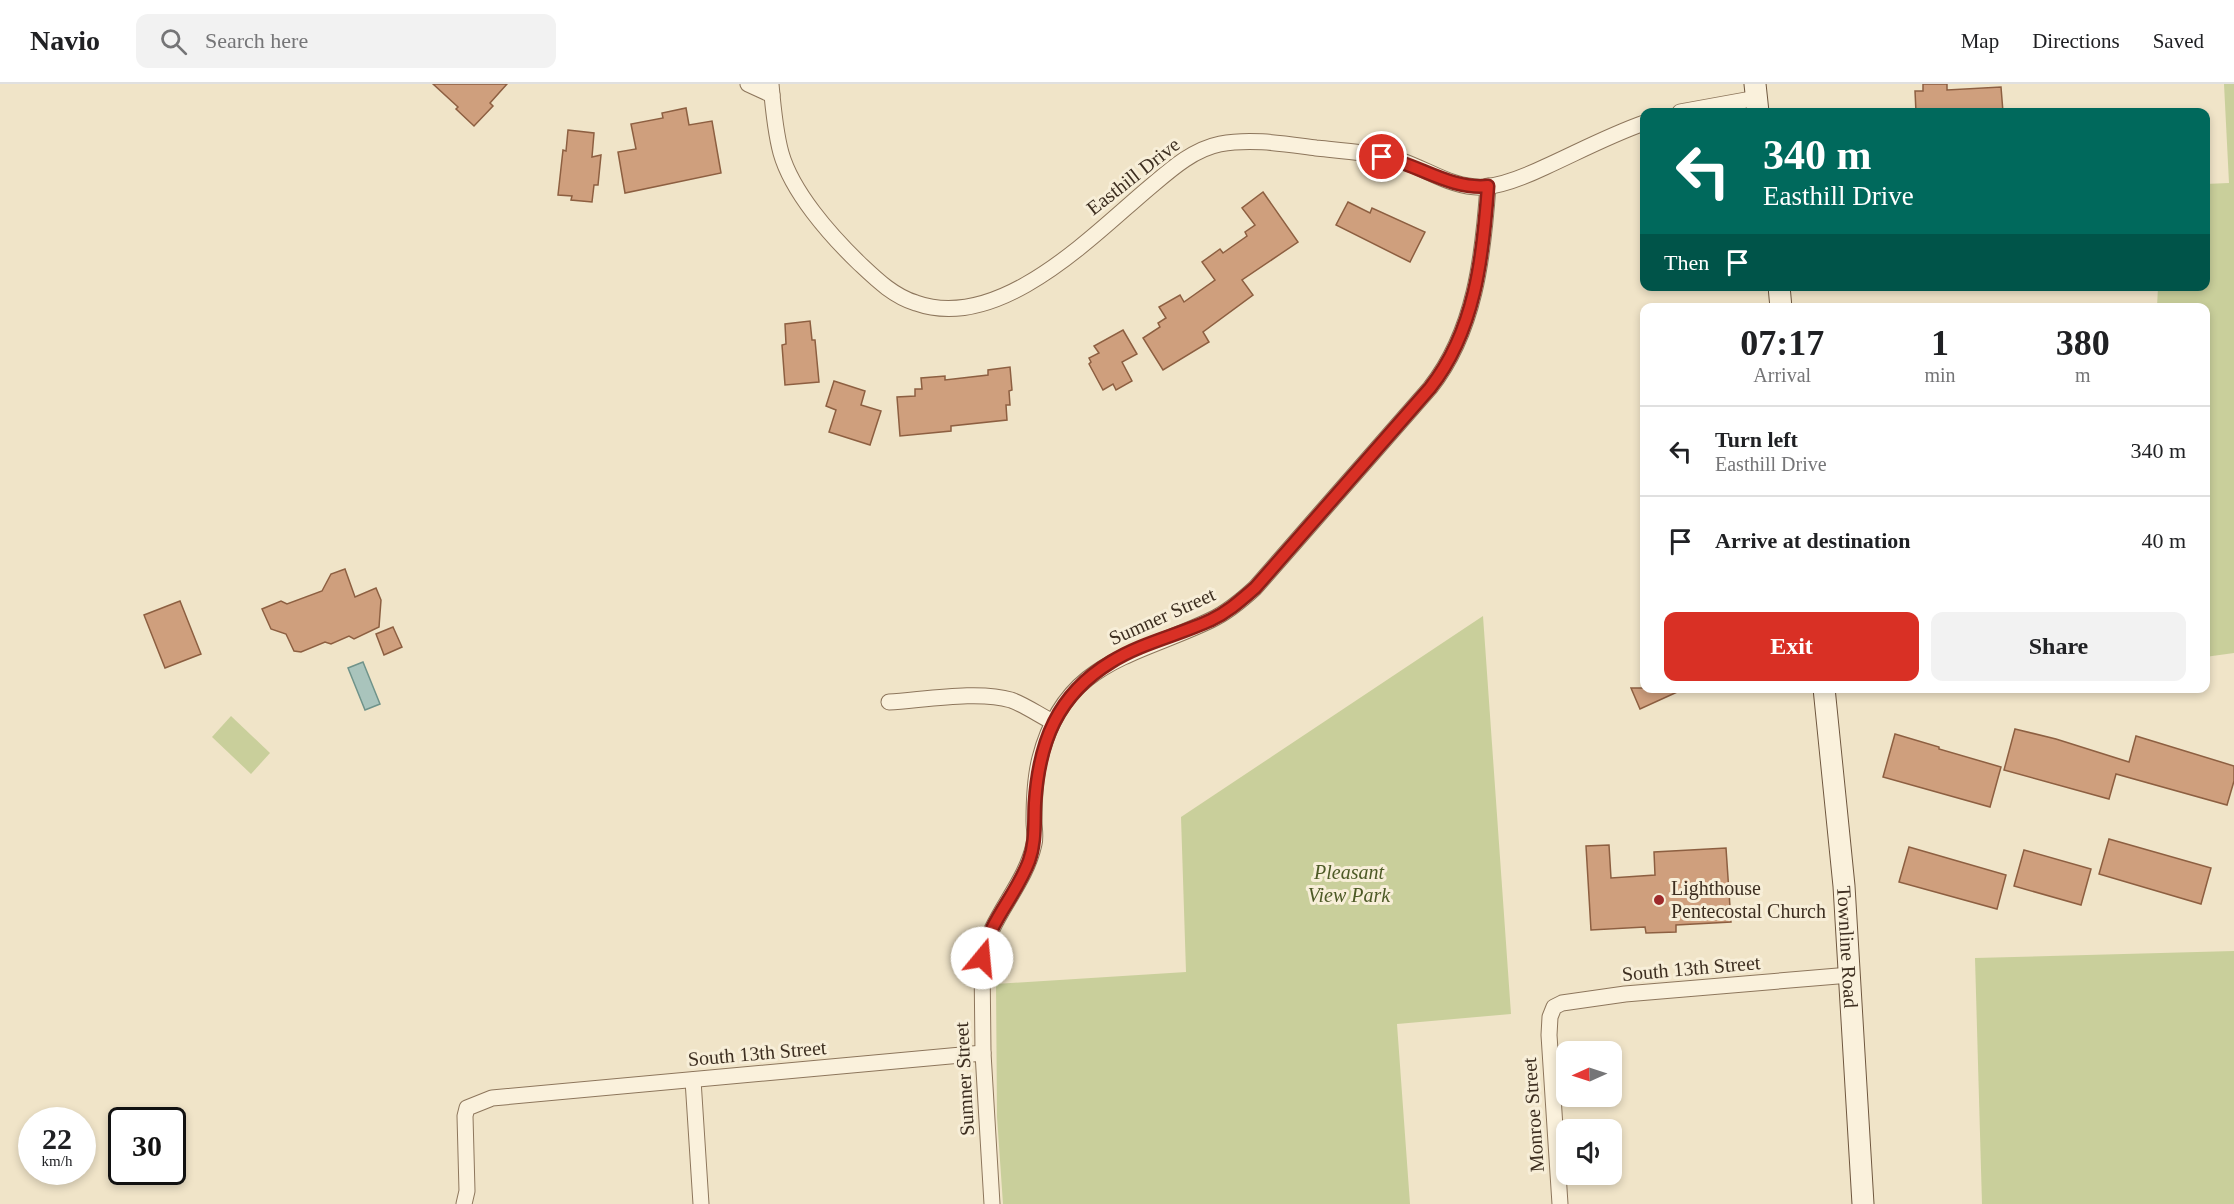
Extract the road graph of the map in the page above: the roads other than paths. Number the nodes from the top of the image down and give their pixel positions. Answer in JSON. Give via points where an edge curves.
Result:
{"nodes":[{"id":1,"x":748,"y":84,"type":"edge"},
{"id":2,"x":772,"y":90,"type":"edge"},
{"id":3,"x":1757,"y":98,"type":"edge"},
{"id":4,"x":1702,"y":108,"type":"edge"},
{"id":5,"x":1640,"y":125,"type":"edge"},
{"id":6,"x":1488,"y":186,"type":"junction"},
{"id":7,"x":1825,"y":693,"type":"edge"},
{"id":8,"x":889,"y":702,"type":"dead end"},
{"id":9,"x":1053,"y":722,"type":"junction"},
{"id":10,"x":1850,"y":975,"type":"junction"},
{"id":11,"x":1549,"y":1024,"type":"joint"},
{"id":12,"x":983,"y":1053,"type":"junction"},
{"id":13,"x":693,"y":1080,"type":"junction"},
{"id":14,"x":465,"y":1204,"type":"edge"},
{"id":15,"x":701,"y":1204,"type":"edge"},
{"id":16,"x":992,"y":1204,"type":"edge"},
{"id":17,"x":1560,"y":1204,"type":"edge"},
{"id":18,"x":1863,"y":1204,"type":"edge"}],
"edges":[{"from":1,"to":2,"type":"street"},
{"from":2,"to":6,"type":"street","name":"Easthill Drive","via":[[782,154],[802,196],[855,259],[883,284],[908,300],[936,308],[980,305],[1025,286],[1062,261],[1181,162],[1217,144],[1267,142],[1382,157],[1456,183]]},
{"from":3,"to":4,"type":"street"},
{"from":5,"to":6,"type":"street","name":"Easthill Drive","via":[[1528,174]]},
{"from":6,"to":9,"type":"street","name":"Sumner Street","via":[[1482,250],[1468,315],[1449,361],[1430,388],[1235,606],[1212,620],[1112,660],[1071,694]]},
{"from":7,"to":10,"type":"street","name":"Townline Road"},
{"from":8,"to":9,"type":"street","via":[[996,697],[1012,700]]},
{"from":9,"to":12,"type":"street","name":"Sumner Street","via":[[1039,759],[1035,841],[1022,876],[984,945]]},
{"from":10,"to":11,"type":"street","name":"South 13th Street","via":[[1562,1003],[1554,1007]]},
{"from":10,"to":18,"type":"street","name":"Townline Road"},
{"from":11,"to":17,"type":"street","name":"Monroe Street"},
{"from":12,"to":13,"type":"street","name":"South 13th Street"},
{"from":12,"to":16,"type":"street","name":"Sumner Street"},
{"from":13,"to":14,"type":"street","name":"South 13th Street","via":[[492,1098],[467,1108]]},
{"from":13,"to":15,"type":"street"}]}
